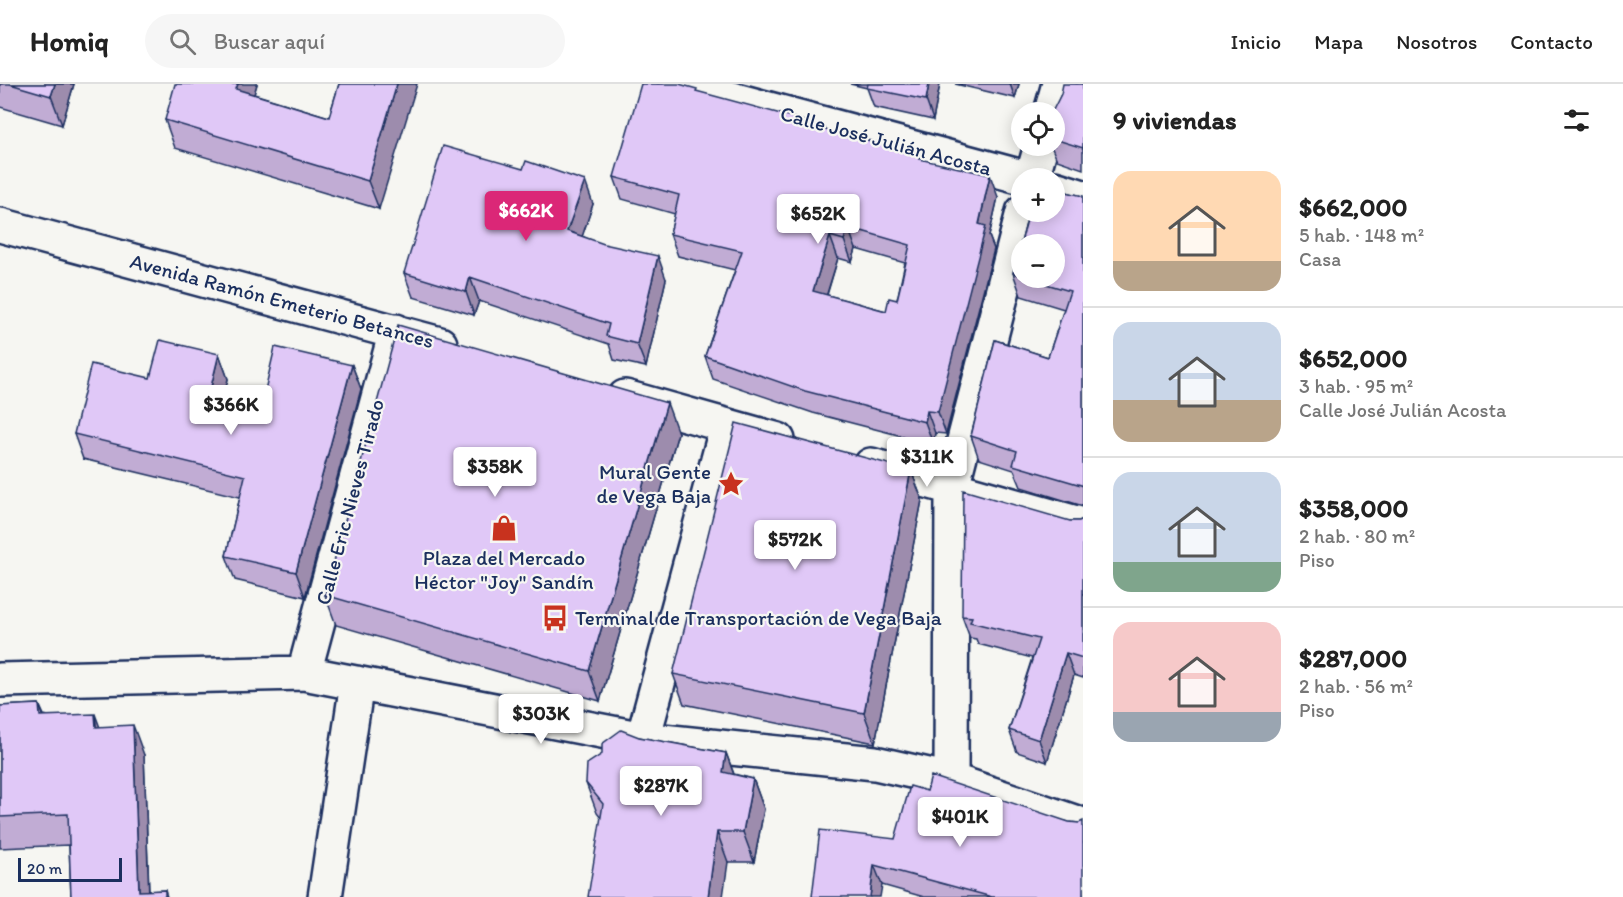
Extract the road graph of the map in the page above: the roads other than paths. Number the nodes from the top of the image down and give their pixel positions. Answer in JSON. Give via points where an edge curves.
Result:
{"nodes":[{"id":1,"x":678,"y":84,"type":"edge"},
{"id":2,"x":1059,"y":84,"type":"edge"},
{"id":3,"x":1054,"y":102,"type":"edge"},
{"id":4,"x":1011,"y":174,"type":"edge"},
{"id":5,"x":1065,"y":191,"type":"edge"},
{"id":6,"x":1083,"y":197,"type":"edge"},
{"id":7,"x":1020,"y":222,"type":"edge"},
{"id":8,"x":0,"y":225,"type":"edge"},
{"id":9,"x":396,"y":331,"type":"junction"},
{"id":10,"x":472,"y":353,"type":"edge"},
{"id":11,"x":594,"y":388,"type":"edge"},
{"id":12,"x":727,"y":426,"type":"junction"},
{"id":13,"x":806,"y":447,"type":"edge"},
{"id":14,"x":840,"y":456,"type":"edge"},
{"id":15,"x":952,"y":487,"type":"junction"},
{"id":16,"x":1083,"y":525,"type":"edge"},
{"id":17,"x":303,"y":673,"type":"junction"},
{"id":18,"x":0,"y":680,"type":"edge"},
{"id":19,"x":357,"y":684,"type":"junction"},
{"id":20,"x":643,"y":739,"type":"junction"},
{"id":21,"x":951,"y":780,"type":"junction"},
{"id":22,"x":1083,"y":825,"type":"edge"},
{"id":23,"x":325,"y":897,"type":"edge"}],
"edges":[{"from":1,"to":4,"type":"street","name":"Calle José Julián Acosta"},
{"from":2,"to":3,"type":"street"},
{"from":5,"to":6,"type":"street"},
{"from":7,"to":15,"type":"street"},
{"from":8,"to":9,"type":"street","name":"Avenida Ramón Emeterio Betances"},
{"from":9,"to":10,"type":"street","name":"Avenida Ramón Emeterio Betances"},
{"from":9,"to":17,"type":"street","name":"Calle Eric Nieves Tirado"},
{"from":11,"to":12,"type":"street"},
{"from":12,"to":13,"type":"street"},
{"from":12,"to":20,"type":"street"},
{"from":14,"to":15,"type":"street"},
{"from":15,"to":16,"type":"street"},
{"from":15,"to":21,"type":"street"},
{"from":17,"to":18,"type":"street"},
{"from":17,"to":19,"type":"street"},
{"from":19,"to":20,"type":"street"},
{"from":19,"to":23,"type":"street"},
{"from":20,"to":21,"type":"street","via":[[875,764]]},
{"from":21,"to":22,"type":"street"}]}
